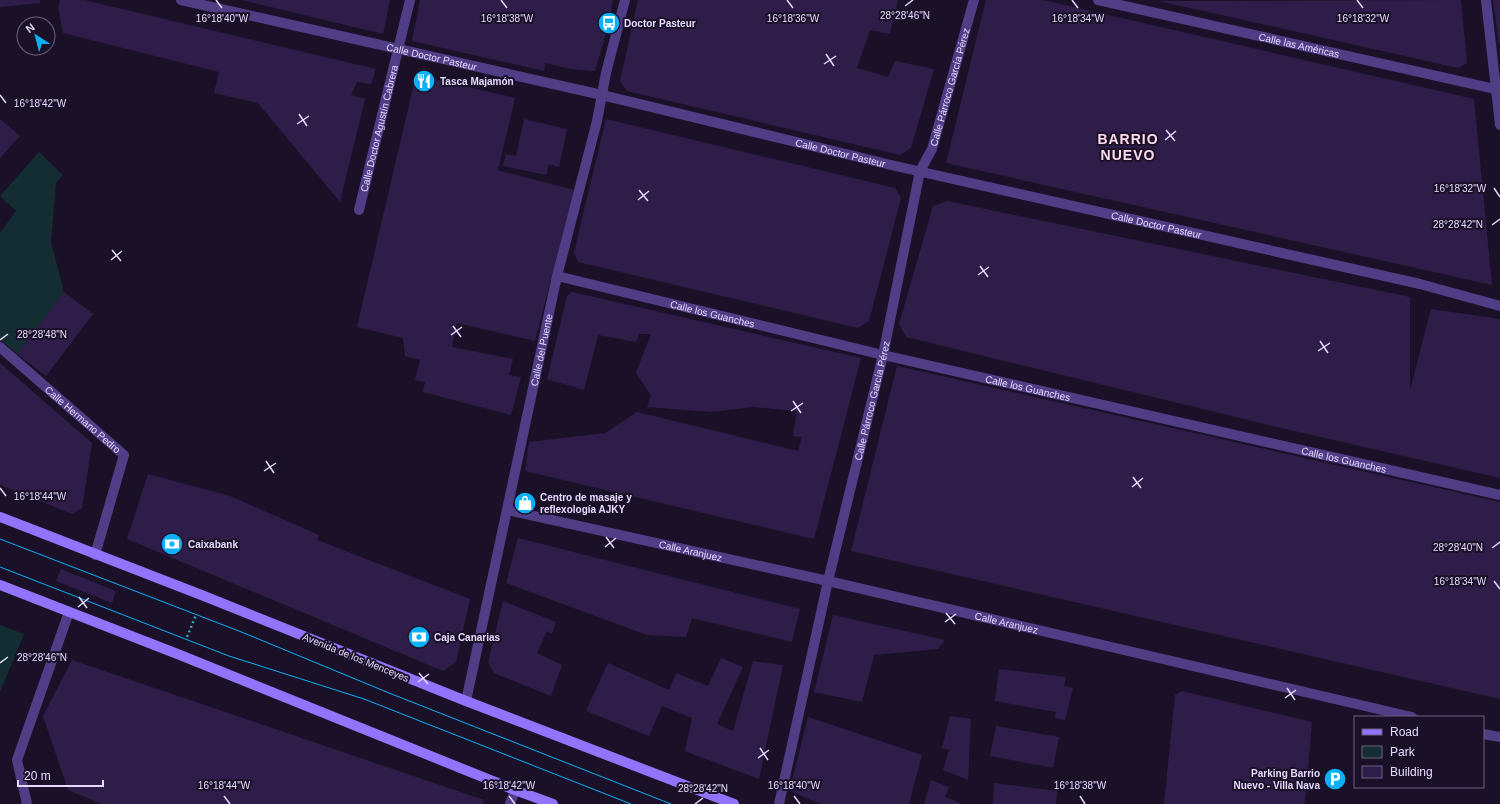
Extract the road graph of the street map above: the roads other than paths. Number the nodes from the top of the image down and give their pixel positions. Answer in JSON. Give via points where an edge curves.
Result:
{"nodes":[{"id":1,"x":181,"y":0,"type":"edge"},
{"id":2,"x":410,"y":0,"type":"edge"},
{"id":3,"x":625,"y":0,"type":"edge"},
{"id":4,"x":974,"y":0,"type":"edge"},
{"id":5,"x":1098,"y":0,"type":"edge"},
{"id":6,"x":1486,"y":0,"type":"edge"},
{"id":7,"x":399,"y":50,"type":"junction"},
{"id":8,"x":1498,"y":90,"type":"edge"},
{"id":9,"x":602,"y":95,"type":"junction"},
{"id":10,"x":1500,"y":125,"type":"edge"},
{"id":11,"x":920,"y":171,"type":"junction"},
{"id":12,"x":359,"y":210,"type":"dead end"},
{"id":13,"x":557,"y":276,"type":"junction"},
{"id":14,"x":1500,"y":306,"type":"edge"},
{"id":15,"x":0,"y":347,"type":"edge"},
{"id":16,"x":883,"y":355,"type":"junction"},
{"id":17,"x":1500,"y":496,"type":"edge"},
{"id":18,"x":507,"y":510,"type":"junction"},
{"id":19,"x":0,"y":517,"type":"edge"},
{"id":20,"x":96,"y":555,"type":"junction"},
{"id":21,"x":828,"y":581,"type":"junction"},
{"id":22,"x":0,"y":585,"type":"edge"},
{"id":23,"x":69,"y":612,"type":"junction"},
{"id":24,"x":466,"y":701,"type":"junction"},
{"id":25,"x":1408,"y":716,"type":"edge"},
{"id":26,"x":1484,"y":734,"type":"edge"},
{"id":27,"x":1500,"y":738,"type":"edge"},
{"id":28,"x":515,"y":790,"type":"junction"},
{"id":29,"x":26,"y":804,"type":"edge"},
{"id":30,"x":510,"y":804,"type":"edge"},
{"id":31,"x":553,"y":804,"type":"edge"},
{"id":32,"x":734,"y":804,"type":"edge"},
{"id":33,"x":779,"y":804,"type":"edge"}],
"edges":[{"from":1,"to":7,"type":"street","name":"Calle Doctor Pasteur"},
{"from":2,"to":7,"type":"street","name":"Calle Doctor Agustín Cabrera"},
{"from":3,"to":9,"type":"street","name":"Calle del Puente"},
{"from":4,"to":11,"type":"street","name":"Calle Párroco García Pérez","via":[[932,149]]},
{"from":5,"to":8,"type":"street","name":"Calle las Américas"},
{"from":6,"to":8,"type":"street"},
{"from":7,"to":9,"type":"street","name":"Calle Doctor Pasteur"},
{"from":7,"to":12,"type":"street","name":"Calle Doctor Agustín Cabrera"},
{"from":8,"to":10,"type":"street"},
{"from":9,"to":11,"type":"street","name":"Calle Doctor Pasteur"},
{"from":9,"to":13,"type":"street","name":"Calle del Puente"},
{"from":11,"to":14,"type":"street","name":"Calle Doctor Pasteur","via":[[1420,284]]},
{"from":11,"to":16,"type":"street","name":"Calle Párroco García Pérez"},
{"from":13,"to":16,"type":"street","name":"Calle los Guanches"},
{"from":13,"to":18,"type":"street","name":"Calle del Puente"},
{"from":15,"to":20,"type":"street","name":"Calle Hermano Pedro","via":[[124,455]]},
{"from":16,"to":17,"type":"street","name":"Calle los Guanches"},
{"from":16,"to":21,"type":"street","name":"Calle Párroco García Pérez"},
{"from":18,"to":21,"type":"street","name":"Calle Aranjuez"},
{"from":18,"to":24,"type":"street","name":"Calle del Puente"},
{"from":19,"to":20,"type":"main road","name":"Avenida de los Menceyes"},
{"from":20,"to":24,"type":"main road","name":"Avenida de los Menceyes"},
{"from":21,"to":25,"type":"street","name":"Calle Aranjuez"},
{"from":21,"to":33,"type":"street","name":"Calle Párroco García Pérez"},
{"from":22,"to":23,"type":"main road"},
{"from":23,"to":28,"type":"main road","via":[[180,654]]},
{"from":23,"to":29,"type":"street","via":[[17,760]]},
{"from":24,"to":32,"type":"main road","name":"Avenida de los Menceyes"},
{"from":26,"to":27,"type":"street"},
{"from":28,"to":30,"type":"street"},
{"from":28,"to":31,"type":"main road"}]}
